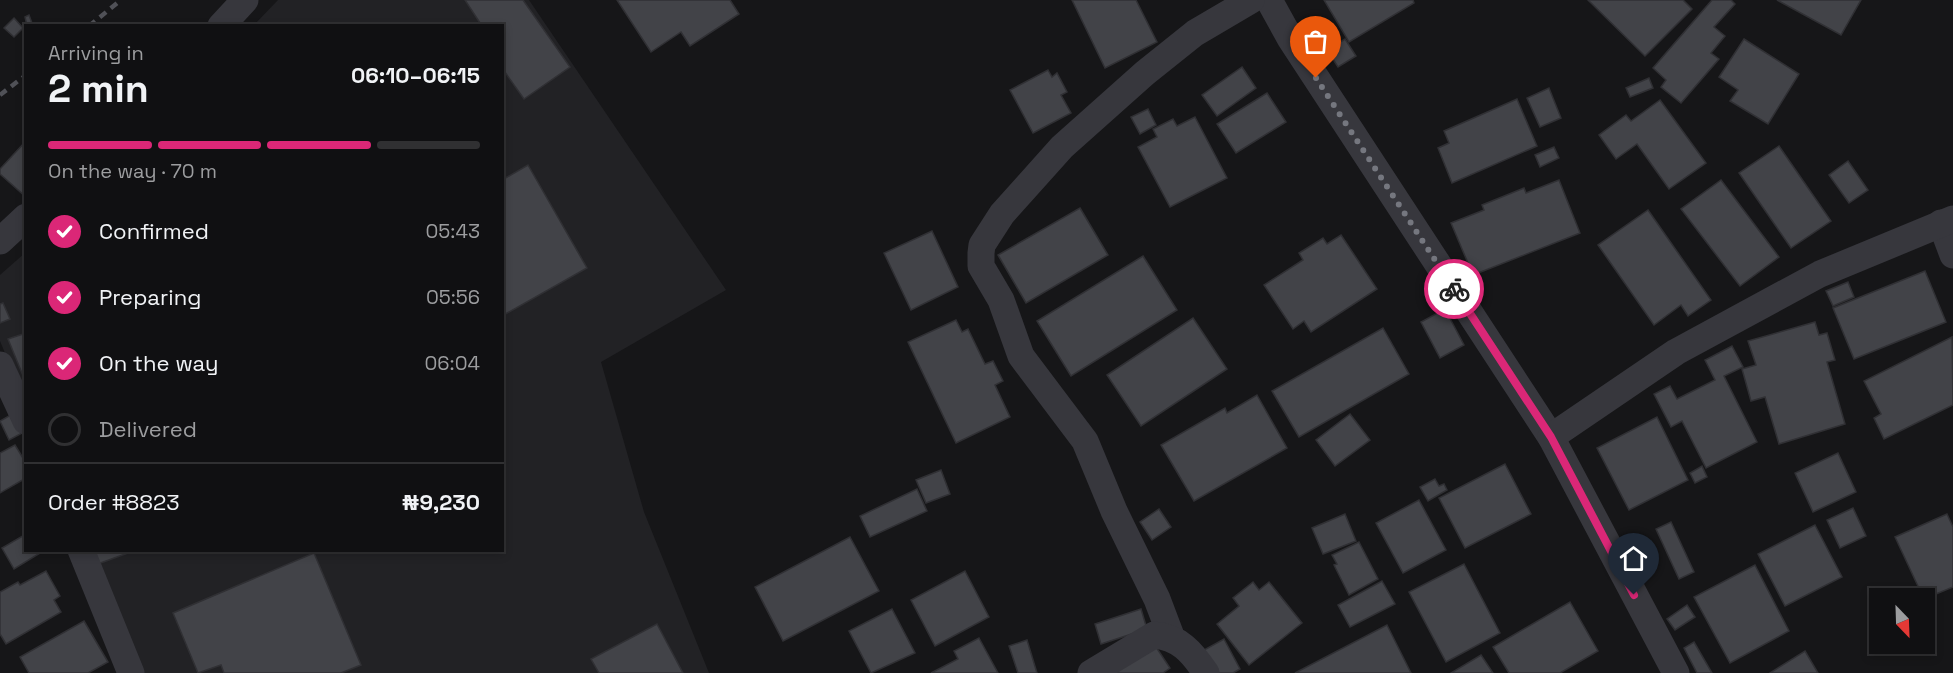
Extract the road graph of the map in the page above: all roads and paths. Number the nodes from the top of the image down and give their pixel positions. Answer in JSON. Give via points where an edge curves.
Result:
{"nodes":[{"id":1,"x":245,"y":0,"type":"edge"},
{"id":2,"x":1251,"y":0,"type":"edge"},
{"id":3,"x":1269,"y":0,"type":"edge"},
{"id":4,"x":223,"y":24,"type":"edge"},
{"id":5,"x":24,"y":219,"type":"edge"},
{"id":6,"x":1947,"y":221,"type":"edge"},
{"id":7,"x":0,"y":241,"type":"edge"},
{"id":8,"x":1953,"y":255,"type":"edge"},
{"id":9,"x":0,"y":364,"type":"edge"},
{"id":10,"x":24,"y":417,"type":"edge"},
{"id":11,"x":1551,"y":437,"type":"junction"},
{"id":12,"x":82,"y":552,"type":"edge"},
{"id":13,"x":1171,"y":636,"type":"junction"},
{"id":14,"x":131,"y":673,"type":"edge"},
{"id":15,"x":1091,"y":673,"type":"edge"},
{"id":16,"x":1206,"y":673,"type":"edge"},
{"id":17,"x":1676,"y":673,"type":"edge"}],
"edges":[{"from":1,"to":4,"type":"street"},
{"from":2,"to":13,"type":"street","via":[[1195,33],[1062,147],[1002,214],[982,245],[981,266],[1001,300],[1021,356],[1085,441]]},
{"from":3,"to":11,"type":"street"},
{"from":5,"to":7,"type":"street"},
{"from":6,"to":8,"type":"street"},
{"from":6,"to":11,"type":"street","via":[[1820,274],[1676,352]]},
{"from":9,"to":10,"type":"street"},
{"from":11,"to":17,"type":"street"},
{"from":12,"to":14,"type":"street"},
{"from":13,"to":15,"type":"street","via":[[1154,635]]},
{"from":13,"to":16,"type":"street"}]}
